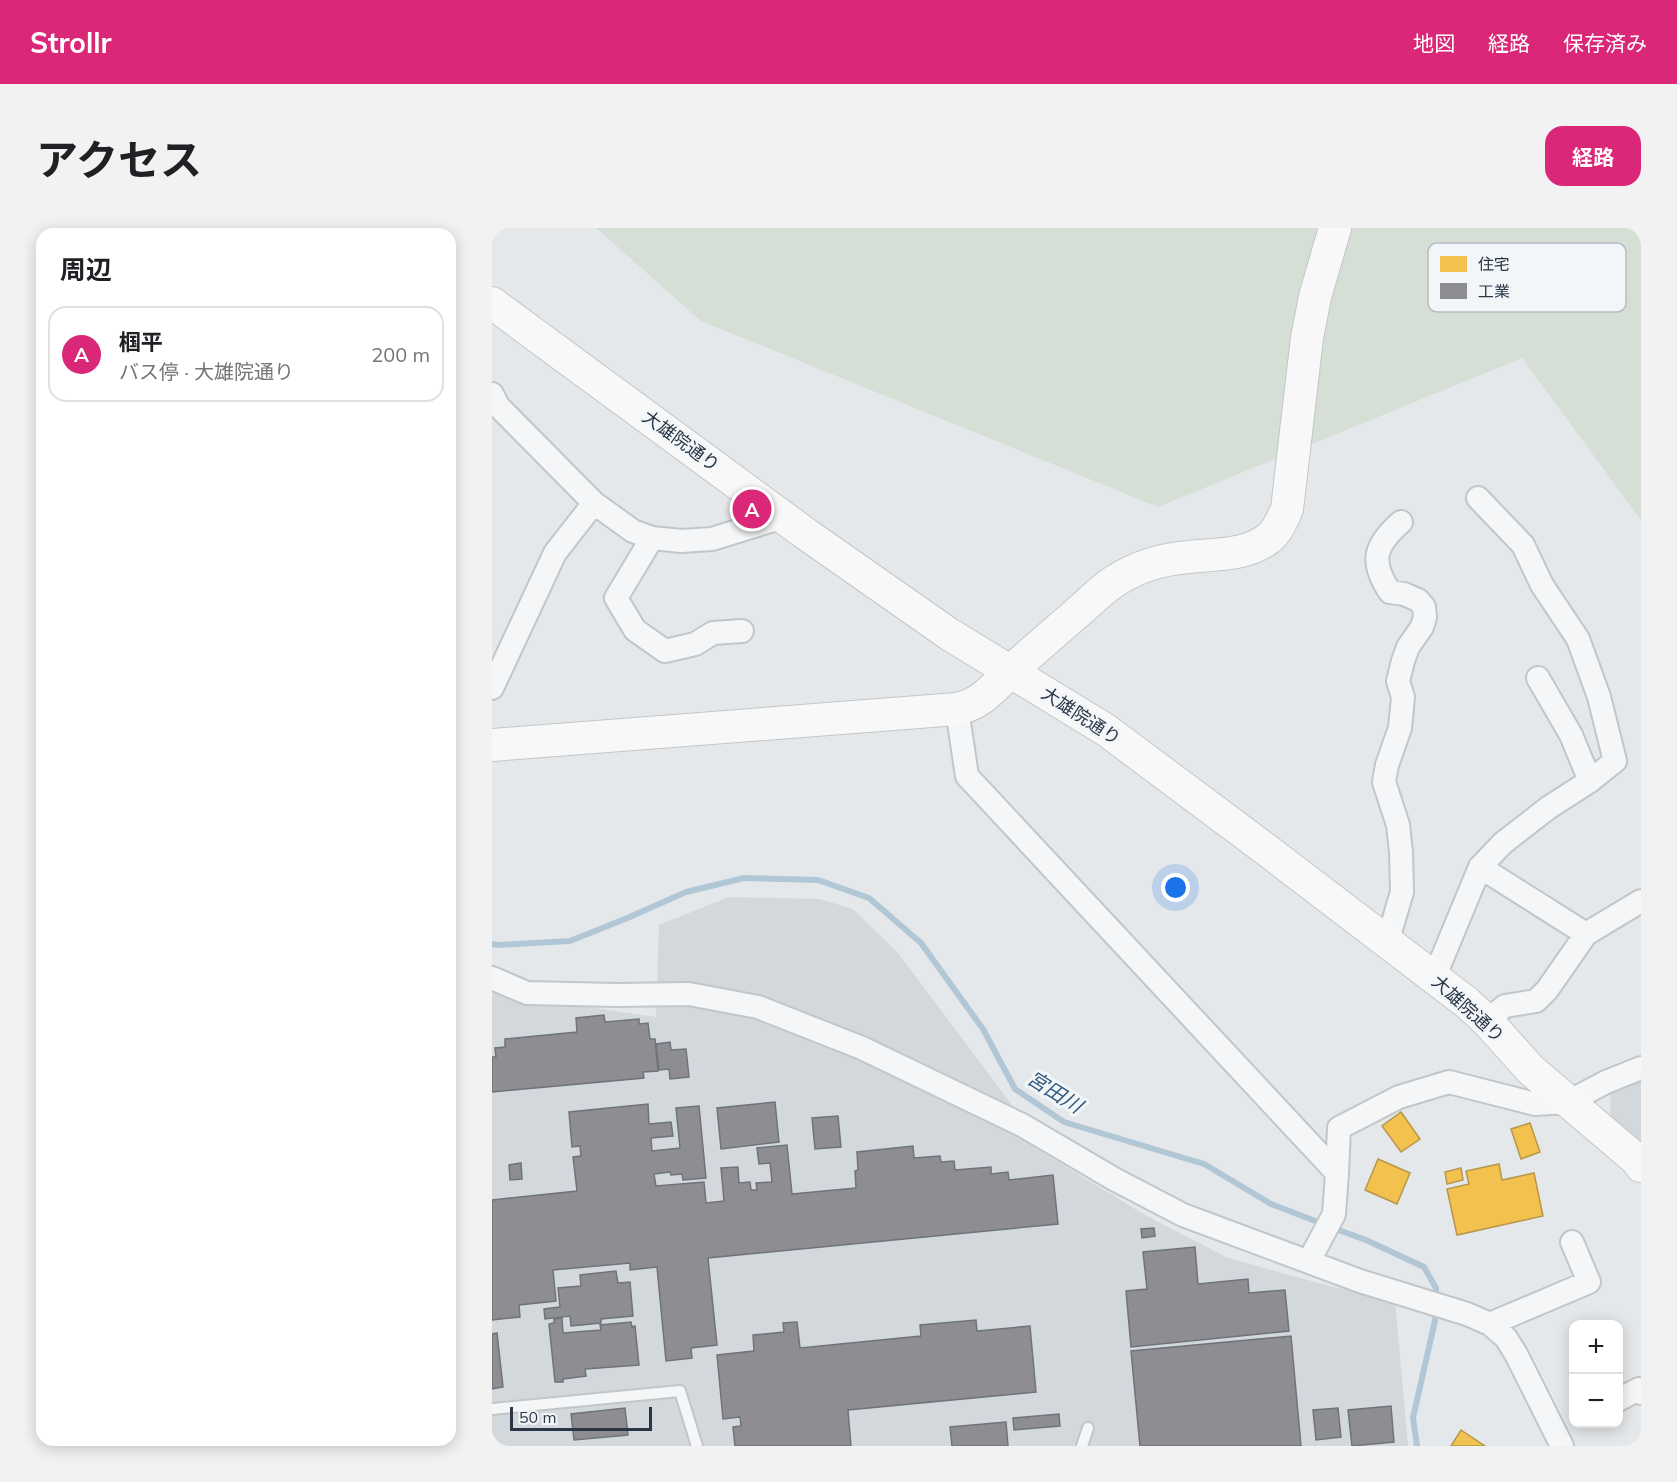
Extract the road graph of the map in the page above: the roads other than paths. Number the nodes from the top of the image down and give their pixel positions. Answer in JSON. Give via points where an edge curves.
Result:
{"nodes":[{"id":1,"x":1335,"y":228,"type":"edge"},
{"id":2,"x":492,"y":303,"type":"edge"},
{"id":3,"x":492,"y":394,"type":"edge"},
{"id":4,"x":1478,"y":498,"type":"dead end"},
{"id":5,"x":594,"y":503,"type":"junction"},
{"id":6,"x":783,"y":517,"type":"junction"},
{"id":7,"x":1401,"y":522,"type":"dead end"},
{"id":8,"x":652,"y":538,"type":"junction"},
{"id":9,"x":742,"y":631,"type":"dead end"},
{"id":10,"x":1011,"y":671,"type":"junction"},
{"id":11,"x":1538,"y":678,"type":"dead end"},
{"id":12,"x":492,"y":688,"type":"edge"},
{"id":13,"x":957,"y":709,"type":"junction"},
{"id":14,"x":492,"y":745,"type":"edge"},
{"id":15,"x":1590,"y":781,"type":"junction"},
{"id":16,"x":1480,"y":867,"type":"junction"},
{"id":17,"x":1641,"y":901,"type":"edge"},
{"id":18,"x":1586,"y":934,"type":"junction"},
{"id":19,"x":1387,"y":943,"type":"junction"},
{"id":20,"x":492,"y":978,"type":"edge"},
{"id":21,"x":1434,"y":978,"type":"junction"},
{"id":22,"x":1487,"y":1020,"type":"junction"},
{"id":23,"x":1641,"y":1068,"type":"edge"},
{"id":24,"x":1568,"y":1102,"type":"junction"},
{"id":25,"x":1641,"y":1166,"type":"edge"},
{"id":26,"x":1337,"y":1173,"type":"junction"},
{"id":27,"x":1572,"y":1242,"type":"dead end"},
{"id":28,"x":1309,"y":1261,"type":"junction"},
{"id":29,"x":1490,"y":1324,"type":"junction"},
{"id":30,"x":1641,"y":1393,"type":"edge"},
{"id":31,"x":1623,"y":1397,"type":"edge"},
{"id":32,"x":492,"y":1409,"type":"edge"},
{"id":33,"x":1088,"y":1428,"type":"dead end"},
{"id":34,"x":1563,"y":1434,"type":"edge"},
{"id":35,"x":697,"y":1446,"type":"edge"},
{"id":36,"x":1082,"y":1446,"type":"edge"}],
"edges":[{"from":1,"to":10,"type":"street","via":[[1307,338],[1287,509],[1278,528],[1253,548],[1162,560],[1114,581]]},
{"from":2,"to":6,"type":"street","name":"大雄院通り"},
{"from":3,"to":5,"type":"street","via":[[498,406]]},
{"from":4,"to":15,"type":"street","via":[[1523,545],[1542,585],[1578,639],[1616,761]]},
{"from":5,"to":8,"type":"street","via":[[633,531]]},
{"from":5,"to":12,"type":"street","via":[[555,553]]},
{"from":6,"to":8,"type":"street","via":[[712,539]]},
{"from":6,"to":10,"type":"street","name":"大雄院通り","via":[[949,634]]},
{"from":7,"to":19,"type":"street","via":[[1386,535],[1379,548],[1380,578],[1390,592],[1418,600],[1425,617],[1408,647],[1398,681],[1403,697],[1400,728],[1384,782],[1398,825],[1402,892]]},
{"from":8,"to":9,"type":"street","via":[[616,598],[635,630],[665,651],[695,644],[713,633]]},
{"from":10,"to":13,"type":"street","via":[[981,699]]},
{"from":10,"to":19,"type":"street","name":"大雄院通り","via":[[1106,730]]},
{"from":11,"to":15,"type":"street","via":[[1571,735]]},
{"from":13,"to":14,"type":"street"},
{"from":13,"to":26,"type":"street","via":[[967,776]]},
{"from":15,"to":16,"type":"street","via":[[1512,836]]},
{"from":16,"to":18,"type":"street"},
{"from":16,"to":21,"type":"street"},
{"from":17,"to":18,"type":"street"},
{"from":18,"to":22,"type":"street","via":[[1536,1001],[1505,1006]]},
{"from":19,"to":21,"type":"street","name":"大雄院通り"},
{"from":20,"to":28,"type":"street","via":[[527,993],[689,994],[758,1007],[862,1048],[1022,1125],[1183,1215]]},
{"from":21,"to":22,"type":"street","name":"大雄院通り"},
{"from":22,"to":24,"type":"street","name":"大雄院通り","via":[[1531,1070]]},
{"from":23,"to":24,"type":"street"},
{"from":24,"to":25,"type":"street","name":"大雄院通り"},
{"from":24,"to":26,"type":"street","via":[[1536,1104],[1449,1082],[1400,1097],[1339,1128]]},
{"from":26,"to":28,"type":"street","via":[[1335,1214]]},
{"from":27,"to":29,"type":"street","via":[[1589,1282]]},
{"from":28,"to":29,"type":"street"},
{"from":29,"to":34,"type":"street","via":[[1506,1338]]},
{"from":30,"to":31,"type":"street","via":[[1639,1389]]},
{"from":32,"to":35,"type":"lane","via":[[680,1391]]},
{"from":33,"to":36,"type":"lane"}]}
